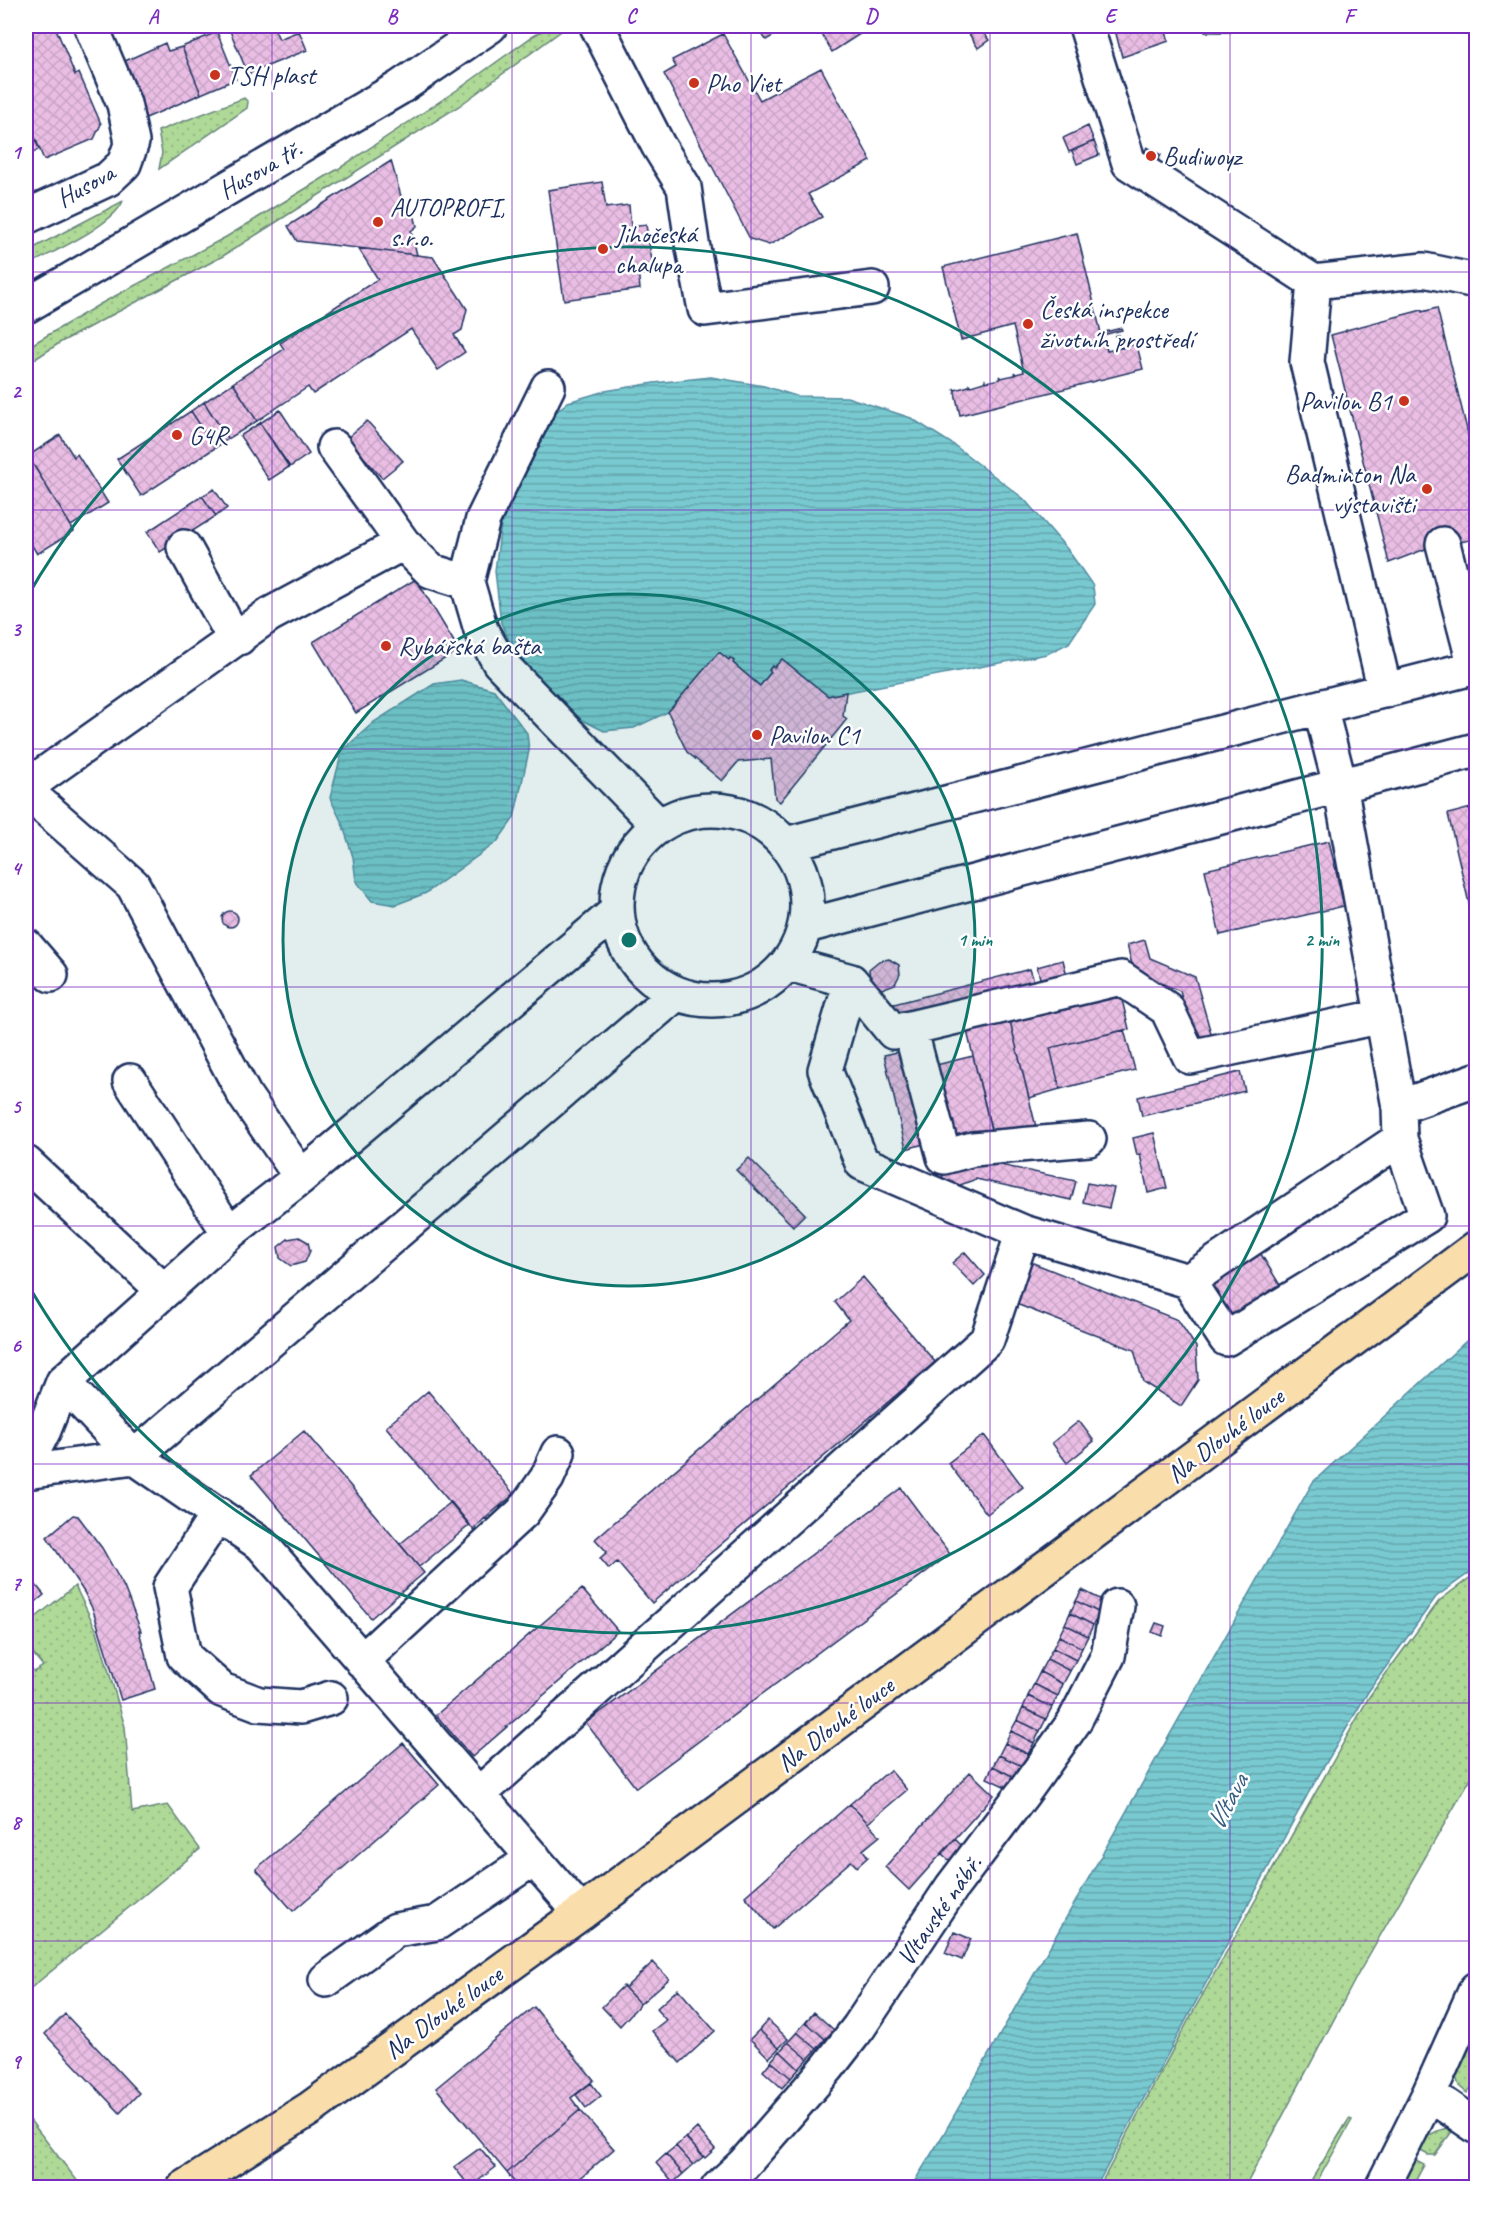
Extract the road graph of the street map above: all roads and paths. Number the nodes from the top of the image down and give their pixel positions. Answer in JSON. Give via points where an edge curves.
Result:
{"nodes":[{"id":1,"x":91,"y":26,"type":"edge"},
{"id":2,"x":490,"y":26,"type":"edge"},
{"id":3,"x":597,"y":26,"type":"edge"},
{"id":4,"x":1086,"y":26,"type":"edge"},
{"id":5,"x":26,"y":217,"type":"edge"},
{"id":6,"x":1314,"y":282,"type":"junction"},
{"id":7,"x":1476,"y":282,"type":"edge"},
{"id":8,"x":872,"y":288,"type":"dead end"},
{"id":9,"x":26,"y":306,"type":"edge"},
{"id":10,"x":548,"y":387,"type":"dead end"},
{"id":11,"x":334,"y":447,"type":"dead end"},
{"id":12,"x":403,"y":543,"type":"junction"},
{"id":13,"x":1443,"y":544,"type":"dead end"},
{"id":14,"x":184,"y":547,"type":"dead end"},
{"id":15,"x":467,"y":582,"type":"junction"},
{"id":16,"x":238,"y":638,"type":"junction"},
{"id":17,"x":1476,"y":668,"type":"edge"},
{"id":18,"x":1385,"y":691,"type":"junction"},
{"id":19,"x":1320,"y":707,"type":"junction"},
{"id":20,"x":1476,"y":750,"type":"edge"},
{"id":21,"x":1340,"y":785,"type":"junction"},
{"id":22,"x":26,"y":789,"type":"edge"},
{"id":23,"x":659,"y":826,"type":"junction"},
{"id":24,"x":786,"y":844,"type":"junction"},
{"id":25,"x":617,"y":911,"type":"junction"},
{"id":26,"x":806,"y":926,"type":"junction"},
{"id":27,"x":26,"y":946,"type":"edge"},
{"id":28,"x":789,"y":964,"type":"junction"},
{"id":29,"x":51,"y":975,"type":"dead end"},
{"id":30,"x":851,"y":981,"type":"junction"},
{"id":31,"x":676,"y":994,"type":"junction"},
{"id":32,"x":1383,"y":1016,"type":"junction"},
{"id":33,"x":910,"y":1028,"type":"junction"},
{"id":34,"x":1476,"y":1080,"type":"edge"},
{"id":35,"x":130,"y":1081,"type":"dead end"},
{"id":36,"x":1399,"y":1107,"type":"junction"},
{"id":37,"x":1089,"y":1139,"type":"dead end"},
{"id":38,"x":1400,"y":1139,"type":"junction"},
{"id":39,"x":26,"y":1163,"type":"edge"},
{"id":40,"x":301,"y":1177,"type":"junction"},
{"id":41,"x":1023,"y":1232,"type":"junction"},
{"id":42,"x":229,"y":1233,"type":"junction"},
{"id":43,"x":1476,"y":1248,"type":"edge"},
{"id":44,"x":1188,"y":1281,"type":"junction"},
{"id":45,"x":164,"y":1291,"type":"junction"},
{"id":46,"x":63,"y":1382,"type":"junction"},
{"id":47,"x":35,"y":1419,"type":"edge"},
{"id":48,"x":558,"y":1453,"type":"dead end"},
{"id":49,"x":134,"y":1456,"type":"junction"},
{"id":50,"x":26,"y":1465,"type":"edge"},
{"id":51,"x":26,"y":1472,"type":"edge"},
{"id":52,"x":218,"y":1514,"type":"junction"},
{"id":53,"x":1117,"y":1606,"type":"dead end"},
{"id":54,"x":362,"y":1661,"type":"junction"},
{"id":55,"x":331,"y":1698,"type":"dead end"},
{"id":56,"x":479,"y":1794,"type":"junction"},
{"id":57,"x":534,"y":1858,"type":"junction"},
{"id":58,"x":581,"y":1913,"type":"junction"},
{"id":59,"x":326,"y":1980,"type":"dead end"},
{"id":60,"x":1476,"y":1989,"type":"edge"},
{"id":61,"x":1430,"y":2094,"type":"junction"},
{"id":62,"x":1476,"y":2126,"type":"edge"},
{"id":63,"x":184,"y":2187,"type":"edge"},
{"id":64,"x":718,"y":2187,"type":"edge"},
{"id":65,"x":1382,"y":2187,"type":"edge"}],
"edges":[{"from":1,"to":5,"type":"street","name":"Husova","via":[[124,104],[132,142],[124,164],[108,179]]},
{"from":2,"to":9,"type":"street","name":"Husova tř.","via":[[399,88]]},
{"from":3,"to":8,"type":"street","via":[[684,187],[705,309]]},
{"from":4,"to":6,"type":"street","via":[[1129,163]]},
{"from":6,"to":7,"type":"street","via":[[1424,270]]},
{"from":6,"to":18,"type":"street","via":[[1307,362]]},
{"from":10,"to":15,"type":"street","via":[[483,519]]},
{"from":11,"to":12,"type":"street"},
{"from":12,"to":15,"type":"street","via":[[431,571]]},
{"from":12,"to":16,"type":"street","via":[[269,615]]},
{"from":13,"to":17,"type":"street"},
{"from":14,"to":16,"type":"street","via":[[227,626]]},
{"from":15,"to":23,"type":"street","via":[[481,630],[499,662]]},
{"from":16,"to":22,"type":"street"},
{"from":17,"to":18,"type":"street"},
{"from":18,"to":19,"type":"street"},
{"from":19,"to":21,"type":"street"},
{"from":19,"to":24,"type":"street"},
{"from":20,"to":21,"type":"street"},
{"from":21,"to":26,"type":"street"},
{"from":21,"to":32,"type":"street"},
{"from":22,"to":40,"type":"street","via":[[133,885],[244,1096]]},
{"from":23,"to":24,"type":"street","via":[[684,814],[712,809],[740,813],[765,825]]},
{"from":23,"to":25,"type":"street","via":[[635,849],[621,878]]},
{"from":24,"to":26,"type":"street","via":[[801,869],[806,888]]},
{"from":25,"to":31,"type":"street","via":[[622,937],[634,961],[653,981]]},
{"from":25,"to":40,"type":"street"},
{"from":26,"to":28,"type":"street"},
{"from":27,"to":29,"type":"street"},
{"from":28,"to":30,"type":"street"},
{"from":28,"to":31,"type":"street","via":[[766,985],[738,998],[707,1001]]},
{"from":30,"to":33,"type":"street","via":[[893,1032]]},
{"from":30,"to":41,"type":"street","via":[[825,1070],[862,1163]]},
{"from":31,"to":49,"type":"street"},
{"from":32,"to":33,"type":"street","via":[[1190,1057],[1167,1009],[1121,978]]},
{"from":32,"to":36,"type":"street"},
{"from":33,"to":37,"type":"street","via":[[944,1157],[973,1149]]},
{"from":34,"to":36,"type":"street"},
{"from":35,"to":42,"type":"street"},
{"from":36,"to":38,"type":"street"},
{"from":38,"to":44,"type":"street"},
{"from":38,"to":44,"type":"street","via":[[1427,1216],[1226,1339]]},
{"from":39,"to":45,"type":"street"},
{"from":40,"to":42,"type":"street"},
{"from":41,"to":44,"type":"street"},
{"from":41,"to":56,"type":"street","via":[[987,1340]]},
{"from":42,"to":45,"type":"street"},
{"from":43,"to":58,"type":"main road","name":"Na Dlouhé louce"},
{"from":45,"to":46,"type":"street"},
{"from":46,"to":47,"type":"street"},
{"from":46,"to":49,"type":"street"},
{"from":47,"to":50,"type":"street"},
{"from":48,"to":54,"type":"street","via":[[547,1478],[523,1512]]},
{"from":49,"to":51,"type":"street"},
{"from":49,"to":52,"type":"street"},
{"from":52,"to":54,"type":"street","via":[[262,1545]]},
{"from":52,"to":55,"type":"street","via":[[170,1587],[184,1656],[222,1690],[259,1704],[301,1707]]},
{"from":53,"to":64,"type":"street","name":"Vltavské nábř.","via":[[1108,1656],[1074,1722],[952,1887],[859,2027],[743,2165]]},
{"from":54,"to":56,"type":"street"},
{"from":56,"to":57,"type":"street"},
{"from":57,"to":58,"type":"street"},
{"from":57,"to":59,"type":"street","via":[[437,1923],[396,1930]]},
{"from":58,"to":63,"type":"main road","name":"Na Dlouhé louce","via":[[311,2108]]},
{"from":60,"to":61,"type":"street"},
{"from":61,"to":62,"type":"street"},
{"from":61,"to":65,"type":"street"}]}
